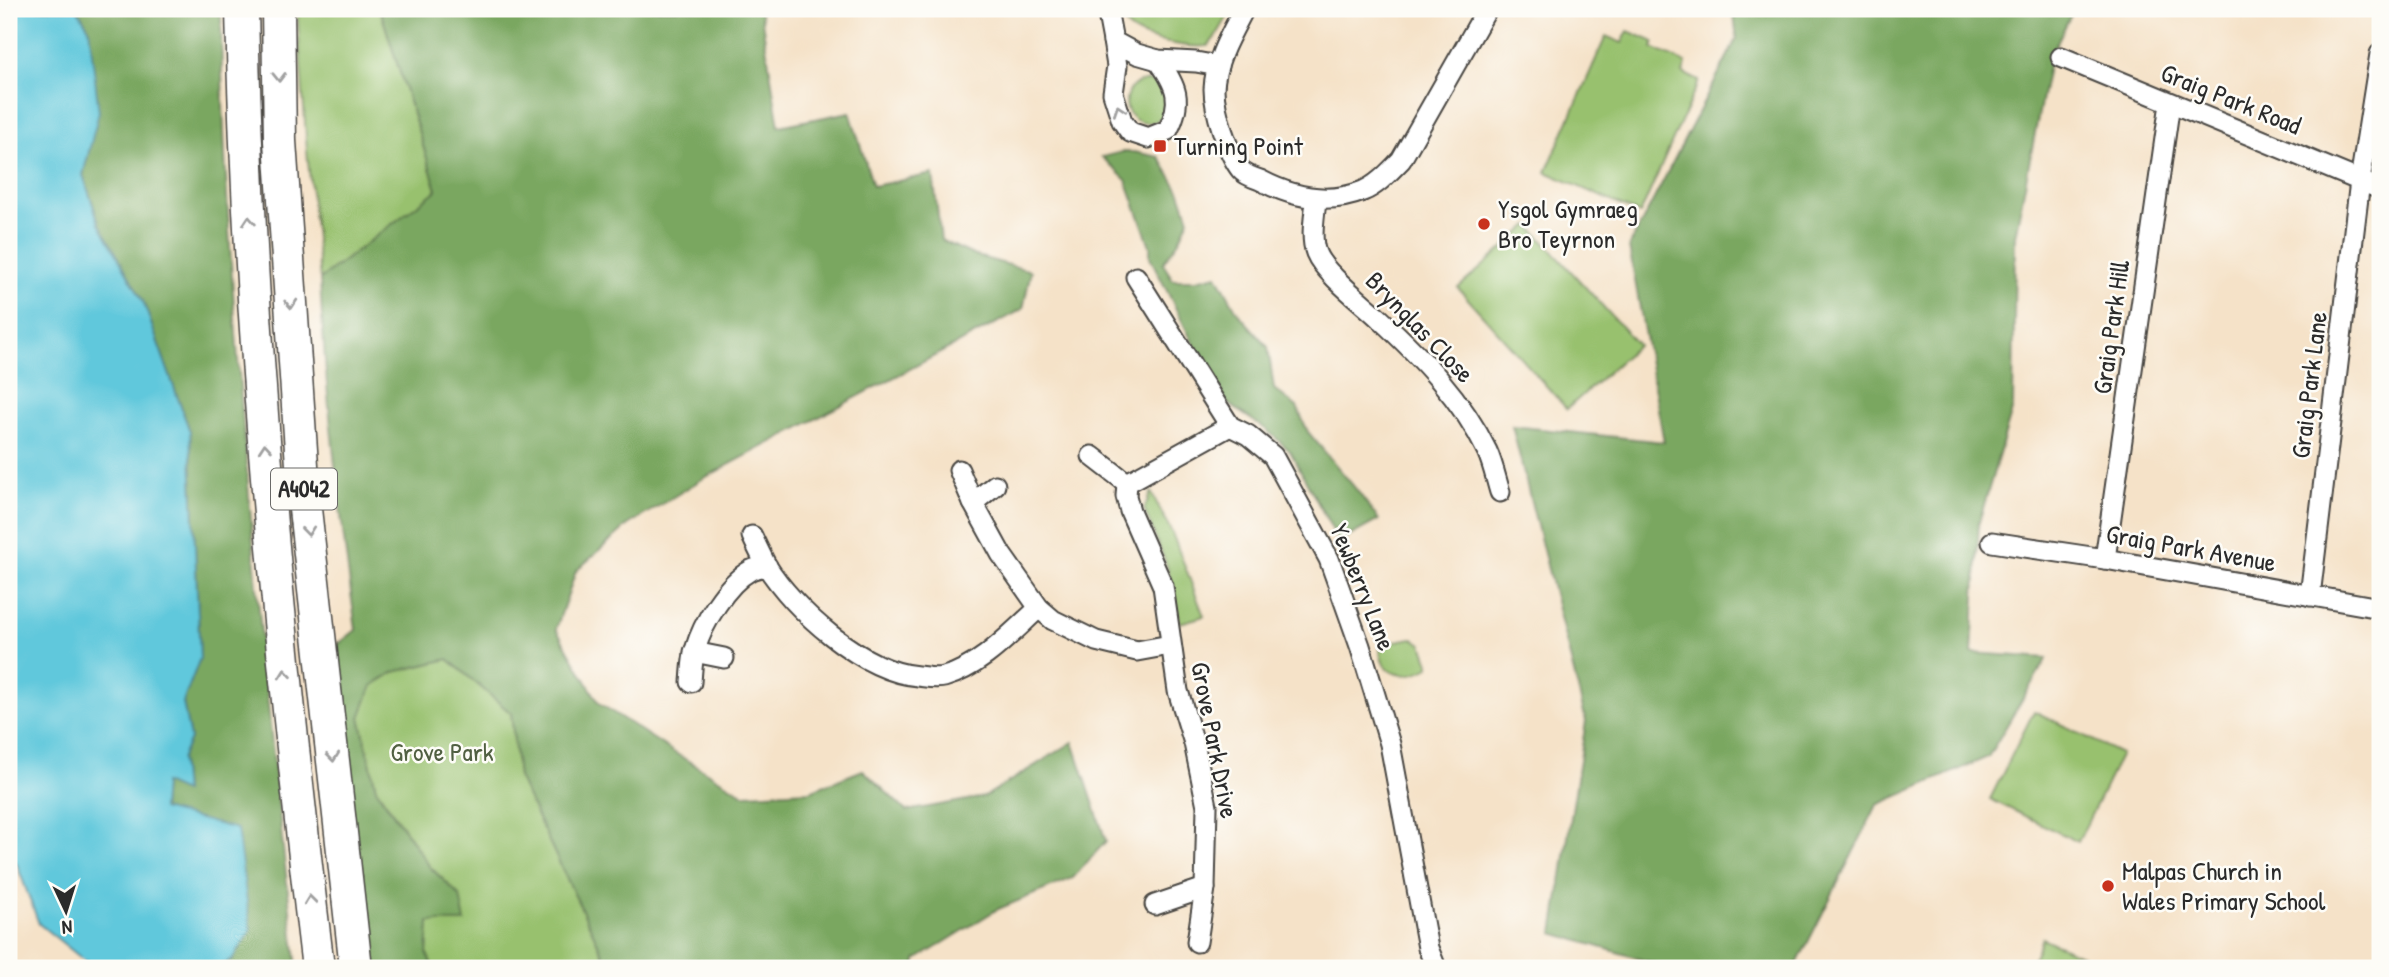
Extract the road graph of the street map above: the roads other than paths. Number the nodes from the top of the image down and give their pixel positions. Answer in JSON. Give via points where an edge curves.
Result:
{"nodes":[{"id":1,"x":242,"y":9,"type":"edge"},
{"id":2,"x":278,"y":9,"type":"edge"},
{"id":3,"x":1107,"y":9,"type":"edge"},
{"id":4,"x":1244,"y":9,"type":"edge"},
{"id":5,"x":1487,"y":9,"type":"edge"},
{"id":6,"x":1114,"y":41,"type":"junction"},
{"id":7,"x":2380,"y":54,"type":"edge"},
{"id":8,"x":2061,"y":57,"type":"dead end"},
{"id":9,"x":1158,"y":61,"type":"junction"},
{"id":10,"x":1219,"y":66,"type":"junction"},
{"id":11,"x":2170,"y":103,"type":"junction"},
{"id":12,"x":2360,"y":181,"type":"junction"},
{"id":13,"x":2380,"y":189,"type":"edge"},
{"id":14,"x":1316,"y":199,"type":"junction"},
{"id":15,"x":1136,"y":277,"type":"dead end"},
{"id":16,"x":1230,"y":426,"type":"junction"},
{"id":17,"x":1092,"y":456,"type":"dead end"},
{"id":18,"x":959,"y":470,"type":"dead end"},
{"id":19,"x":1127,"y":483,"type":"junction"},
{"id":20,"x":995,"y":485,"type":"dead end"},
{"id":21,"x":1500,"y":492,"type":"dead end"},
{"id":22,"x":973,"y":503,"type":"junction"},
{"id":23,"x":752,"y":536,"type":"dead end"},
{"id":24,"x":1992,"y":542,"type":"dead end"},
{"id":25,"x":2105,"y":559,"type":"junction"},
{"id":26,"x":767,"y":566,"type":"junction"},
{"id":27,"x":2310,"y":596,"type":"junction"},
{"id":28,"x":1039,"y":608,"type":"junction"},
{"id":29,"x":2380,"y":608,"type":"edge"},
{"id":30,"x":1170,"y":645,"type":"junction"},
{"id":31,"x":694,"y":652,"type":"junction"},
{"id":32,"x":724,"y":658,"type":"dead end"},
{"id":33,"x":691,"y":682,"type":"dead end"},
{"id":34,"x":1205,"y":888,"type":"junction"},
{"id":35,"x":1155,"y":905,"type":"dead end"},
{"id":36,"x":1197,"y":942,"type":"dead end"},
{"id":37,"x":318,"y":968,"type":"edge"},
{"id":38,"x":356,"y":968,"type":"edge"},
{"id":39,"x":1436,"y":968,"type":"edge"}],
"edges":[{"from":37,"to":1,"type":"highway","number":"A4042","one_way":true,"via":[[290,730],[264,436],[244,147]]},
{"from":2,"to":38,"type":"highway","number":"A4042","one_way":true,"via":[[280,141],[305,509]]},
{"from":3,"to":6,"type":"street"},
{"from":4,"to":10,"type":"street"},
{"from":5,"to":14,"type":"street","via":[[1401,160],[1364,190]]},
{"from":6,"to":9,"type":"street"},
{"from":9,"to":6,"type":"street","one_way":true,"via":[[1170,76],[1177,112],[1168,130],[1148,138],[1130,132],[1122,121],[1113,93]]},
{"from":7,"to":12,"type":"street","name":"Graig Park Lane"},
{"from":8,"to":11,"type":"street","name":"Graig Park Road"},
{"from":9,"to":10,"type":"street"},
{"from":10,"to":14,"type":"street","via":[[1215,106],[1242,171],[1278,190]]},
{"from":11,"to":12,"type":"street","name":"Graig Park Road"},
{"from":11,"to":25,"type":"street","name":"Graig Park Hill"},
{"from":12,"to":13,"type":"street","name":"Graig Park Road"},
{"from":12,"to":27,"type":"street","name":"Graig Park Lane"},
{"from":14,"to":21,"type":"street","name":"Brynglas Close","via":[[1316,253],[1443,382],[1488,453]]},
{"from":15,"to":16,"type":"street","name":"Yewberry Lane"},
{"from":16,"to":19,"type":"street"},
{"from":16,"to":39,"type":"street","name":"Yewberry Lane","via":[[1273,456],[1329,559],[1390,744],[1428,948]]},
{"from":17,"to":19,"type":"street"},
{"from":18,"to":22,"type":"street","name":"Grove Park Drive"},
{"from":19,"to":30,"type":"street","name":"Grove Park Drive","via":[[1130,511],[1163,586]]},
{"from":20,"to":22,"type":"street"},
{"from":22,"to":28,"type":"street","name":"Grove Park Drive","via":[[1000,554]]},
{"from":23,"to":26,"type":"street"},
{"from":24,"to":25,"type":"street","name":"Graig Park Avenue"},
{"from":25,"to":27,"type":"street","name":"Graig Park Avenue"},
{"from":26,"to":28,"type":"street","via":[[805,612],[838,641],[871,663],[906,675],[942,678],[964,668]]},
{"from":26,"to":31,"type":"street","via":[[752,570],[717,605]]},
{"from":27,"to":29,"type":"street","name":"Graig Park Avenue"},
{"from":28,"to":30,"type":"street","name":"Grove Park Drive","via":[[1096,641],[1137,651]]},
{"from":30,"to":34,"type":"street","name":"Grove Park Drive","via":[[1207,806]]},
{"from":31,"to":32,"type":"street"},
{"from":31,"to":33,"type":"street"},
{"from":34,"to":35,"type":"street"},
{"from":34,"to":36,"type":"street","name":"Grove Park Drive"}]}
